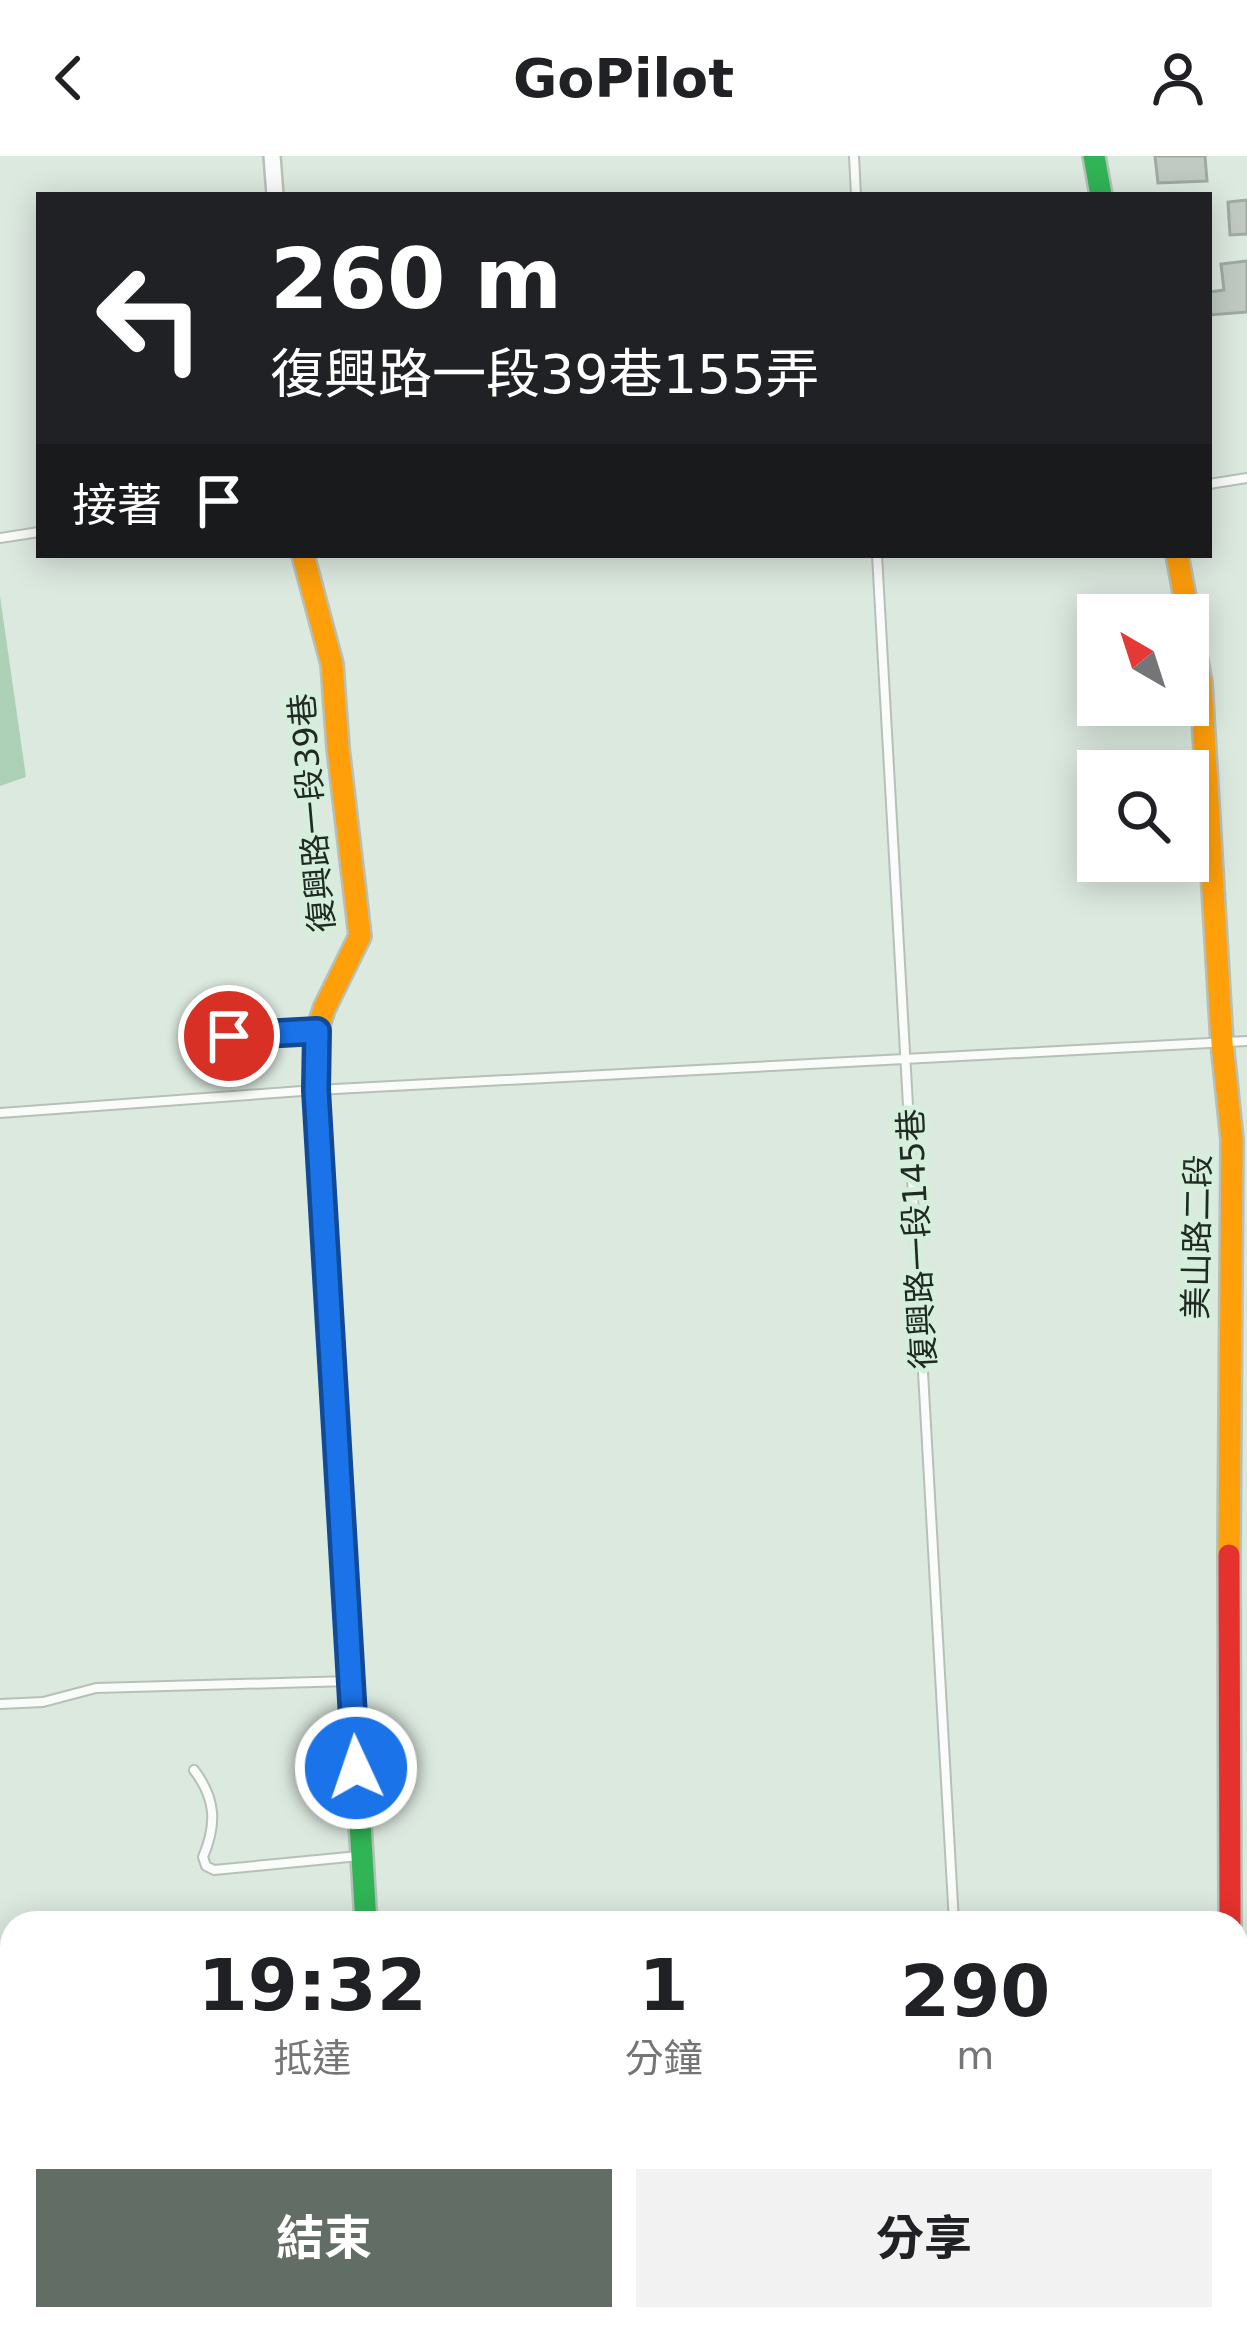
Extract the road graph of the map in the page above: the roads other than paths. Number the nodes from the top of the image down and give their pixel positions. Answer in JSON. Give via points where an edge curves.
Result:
{"nodes":[{"id":1,"x":272,"y":156,"type":"edge"},
{"id":2,"x":854,"y":156,"type":"edge"},
{"id":3,"x":1094,"y":156,"type":"edge"},
{"id":4,"x":275,"y":192,"type":"edge"},
{"id":5,"x":856,"y":192,"type":"edge"},
{"id":6,"x":1100,"y":192,"type":"edge"},
{"id":7,"x":1247,"y":478,"type":"edge"},
{"id":8,"x":1212,"y":484,"type":"edge"},
{"id":9,"x":36,"y":532,"type":"edge"},
{"id":10,"x":0,"y":538,"type":"edge"},
{"id":11,"x":304,"y":558,"type":"edge"},
{"id":12,"x":877,"y":558,"type":"edge"},
{"id":13,"x":1178,"y":558,"type":"edge"},
{"id":14,"x":317,"y":1031,"type":"junction"},
{"id":15,"x":185,"y":1039,"type":"dead end"},
{"id":16,"x":1247,"y":1041,"type":"edge"},
{"id":17,"x":1222,"y":1043,"type":"junction"},
{"id":18,"x":907,"y":1060,"type":"junction"},
{"id":19,"x":316,"y":1090,"type":"junction"},
{"id":20,"x":0,"y":1113,"type":"edge"},
{"id":21,"x":352,"y":1681,"type":"junction"},
{"id":22,"x":0,"y":1704,"type":"edge"},
{"id":23,"x":194,"y":1769,"type":"dead end"},
{"id":24,"x":361,"y":1856,"type":"junction"},
{"id":25,"x":365,"y":1911,"type":"edge"},
{"id":26,"x":953,"y":1911,"type":"edge"},
{"id":27,"x":1230,"y":1911,"type":"edge"}],
"edges":[{"from":1,"to":4,"type":"street"},
{"from":2,"to":5,"type":"lane"},
{"from":3,"to":6,"type":"street"},
{"from":7,"to":8,"type":"lane"},
{"from":9,"to":10,"type":"lane"},
{"from":11,"to":14,"type":"street","name":"復興路一段39巷","via":[[332,664],[359,936]]},
{"from":12,"to":18,"type":"lane","name":"復興路一段145巷"},
{"from":13,"to":17,"type":"street","name":"美山路二段","via":[[1201,683]]},
{"from":14,"to":15,"type":"lane"},
{"from":14,"to":19,"type":"street","name":"復興路一段39巷"},
{"from":16,"to":17,"type":"lane"},
{"from":17,"to":18,"type":"lane"},
{"from":17,"to":27,"type":"street","name":"美山路二段","via":[[1232,1140]]},
{"from":18,"to":19,"type":"lane"},
{"from":18,"to":26,"type":"lane","name":"復興路一段145巷"},
{"from":19,"to":20,"type":"lane"},
{"from":19,"to":21,"type":"street","name":"復興路一段39巷"},
{"from":21,"to":22,"type":"lane","via":[[96,1688]]},
{"from":21,"to":24,"type":"street","name":"復興路一段39巷"},
{"from":23,"to":24,"type":"lane","via":[[214,1814],[206,1866]]},
{"from":24,"to":25,"type":"street","name":"復興路一段39巷"}]}
